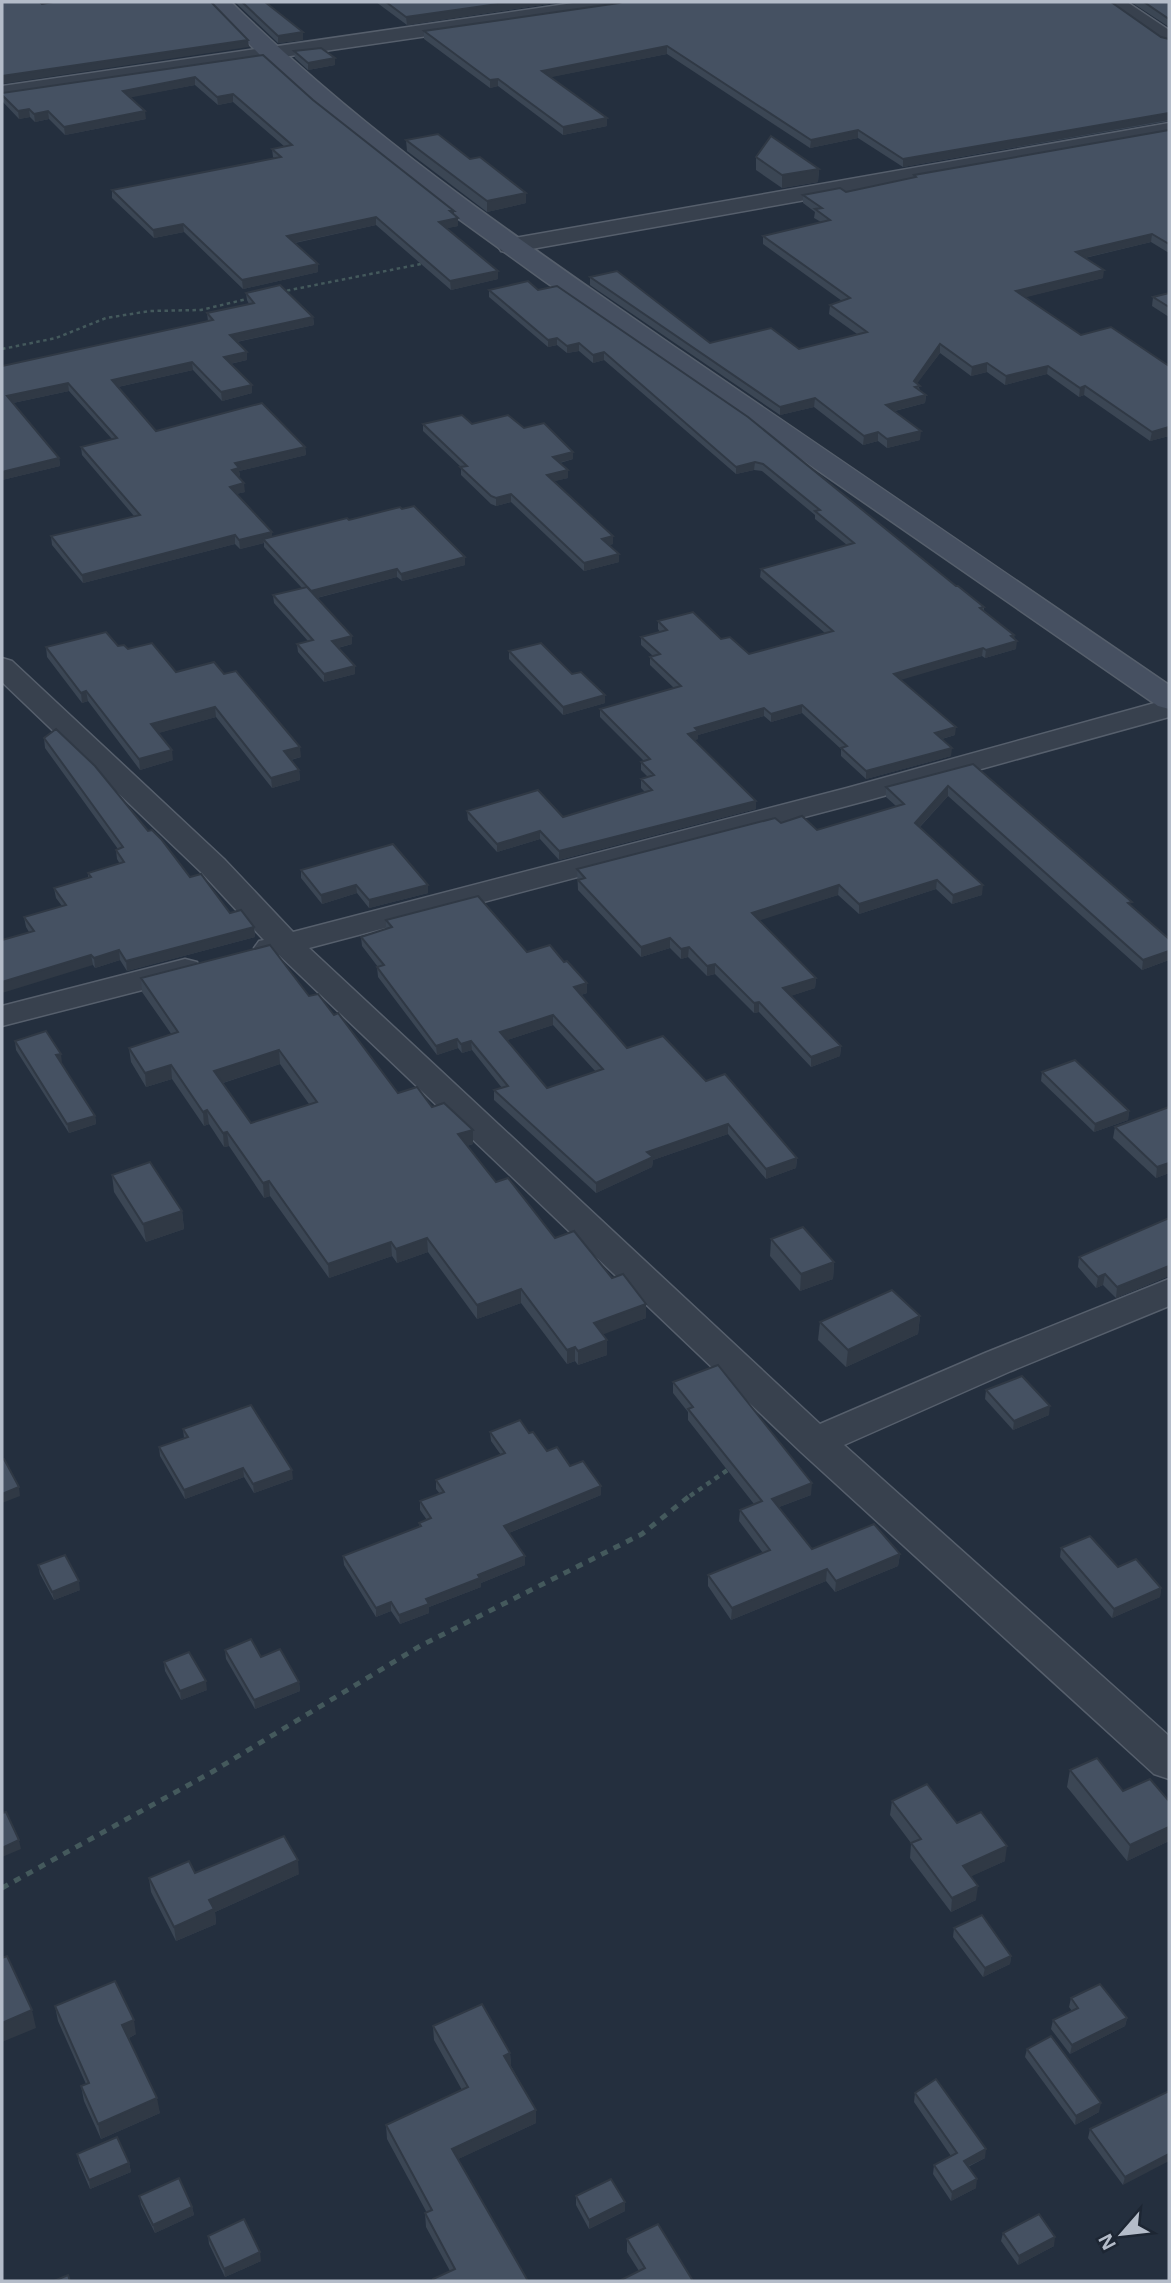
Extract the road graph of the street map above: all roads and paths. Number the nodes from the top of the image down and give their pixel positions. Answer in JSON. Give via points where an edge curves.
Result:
{"nodes":[{"id":1,"x":219,"y":2,"type":"edge"},
{"id":2,"x":619,"y":2,"type":"edge"},
{"id":3,"x":1114,"y":2,"type":"edge"},
{"id":4,"x":1169,"y":39,"type":"edge"},
{"id":5,"x":267,"y":53,"type":"junction"},
{"id":6,"x":2,"y":92,"type":"edge"},
{"id":7,"x":1169,"y":129,"type":"edge"},
{"id":8,"x":509,"y":246,"type":"junction"},
{"id":9,"x":426,"y":264,"type":"edge"},
{"id":10,"x":269,"y":294,"type":"edge"},
{"id":11,"x":255,"y":297,"type":"edge"},
{"id":12,"x":2,"y":349,"type":"edge"},
{"id":13,"x":2,"y":667,"type":"edge"},
{"id":14,"x":1169,"y":699,"type":"edge"},
{"id":15,"x":1169,"y":708,"type":"edge"},
{"id":16,"x":286,"y":944,"type":"junction"},
{"id":17,"x":2,"y":1016,"type":"edge"},
{"id":18,"x":1169,"y":1292,"type":"edge"},
{"id":19,"x":815,"y":1442,"type":"junction"},
{"id":20,"x":738,"y":1463,"type":"edge"},
{"id":21,"x":1169,"y":1762,"type":"edge"},
{"id":22,"x":2,"y":1888,"type":"edge"}],
"edges":[{"from":1,"to":5,"type":"street"},
{"from":2,"to":5,"type":"street"},
{"from":3,"to":4,"type":"street"},
{"from":5,"to":6,"type":"street"},
{"from":5,"to":8,"type":"street","via":[[375,144]]},
{"from":7,"to":8,"type":"street"},
{"from":8,"to":14,"type":"street"},
{"from":9,"to":10,"type":"path"},
{"from":11,"to":12,"type":"path","via":[[201,310],[106,318],[56,338]]},
{"from":13,"to":16,"type":"street","via":[[213,866]]},
{"from":15,"to":16,"type":"street"},
{"from":16,"to":17,"type":"street"},
{"from":16,"to":19,"type":"street"},
{"from":18,"to":19,"type":"street"},
{"from":19,"to":21,"type":"street"},
{"from":20,"to":22,"type":"path","via":[[709,1480],[642,1534],[431,1640],[201,1779]]}]}
